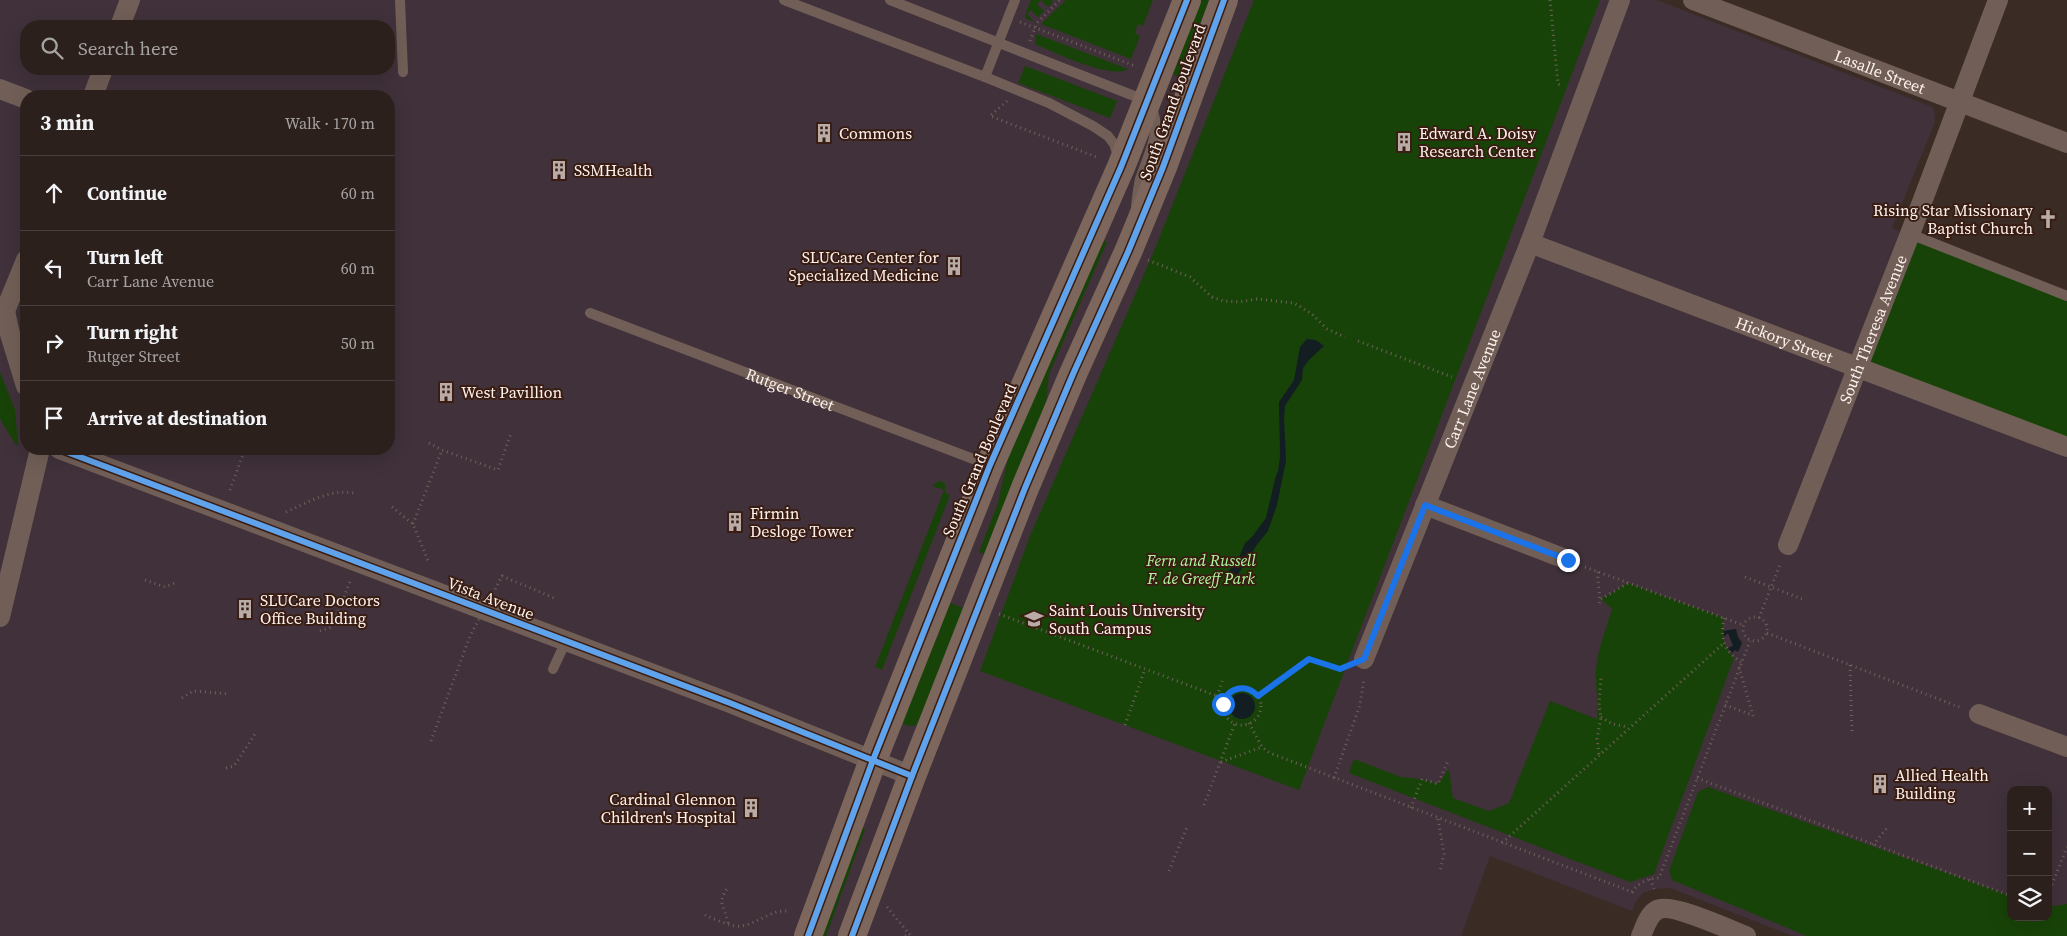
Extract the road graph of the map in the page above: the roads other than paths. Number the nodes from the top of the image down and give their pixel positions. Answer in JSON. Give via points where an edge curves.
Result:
{"nodes":[{"id":1,"x":130,"y":0,"type":"edge"},
{"id":2,"x":400,"y":0,"type":"edge"},
{"id":3,"x":784,"y":0,"type":"edge"},
{"id":4,"x":890,"y":0,"type":"edge"},
{"id":5,"x":1015,"y":0,"type":"edge"},
{"id":6,"x":1187,"y":0,"type":"edge"},
{"id":7,"x":1224,"y":0,"type":"edge"},
{"id":8,"x":1620,"y":0,"type":"edge"},
{"id":9,"x":1693,"y":0,"type":"edge"},
{"id":10,"x":1998,"y":0,"type":"edge"},
{"id":11,"x":122,"y":20,"type":"edge"},
{"id":12,"x":998,"y":43,"type":"junction"},
{"id":13,"x":403,"y":72,"type":"dead end"},
{"id":14,"x":101,"y":75,"type":"edge"},
{"id":15,"x":985,"y":77,"type":"junction"},
{"id":16,"x":0,"y":89,"type":"edge"},
{"id":17,"x":95,"y":90,"type":"edge"},
{"id":18,"x":20,"y":97,"type":"edge"},
{"id":19,"x":1147,"y":101,"type":"junction"},
{"id":20,"x":1959,"y":102,"type":"junction"},
{"id":21,"x":2067,"y":144,"type":"edge"},
{"id":22,"x":1110,"y":163,"type":"junction"},
{"id":23,"x":1136,"y":233,"type":"junction"},
{"id":24,"x":1910,"y":234,"type":"junction"},
{"id":25,"x":1530,"y":242,"type":"junction"},
{"id":26,"x":20,"y":274,"type":"edge"},
{"id":27,"x":2067,"y":296,"type":"edge"},
{"id":28,"x":3,"y":312,"type":"edge"},
{"id":29,"x":590,"y":313,"type":"dead end"},
{"id":30,"x":20,"y":366,"type":"edge"},
{"id":31,"x":1856,"y":368,"type":"junction"},
{"id":32,"x":2067,"y":447,"type":"edge"},
{"id":33,"x":39,"y":455,"type":"edge"},
{"id":34,"x":75,"y":455,"type":"edge"},
{"id":35,"x":990,"y":465,"type":"junction"},
{"id":36,"x":1425,"y":505,"type":"junction"},
{"id":37,"x":1788,"y":545,"type":"road end"},
{"id":38,"x":1568,"y":560,"type":"road end"},
{"id":39,"x":989,"y":581,"type":"junction"},
{"id":40,"x":0,"y":617,"type":"edge"},
{"id":41,"x":566,"y":641,"type":"junction"},
{"id":42,"x":1364,"y":659,"type":"road end"},
{"id":43,"x":554,"y":669,"type":"dead end"},
{"id":44,"x":1979,"y":714,"type":"road end"},
{"id":45,"x":2067,"y":747,"type":"edge"},
{"id":46,"x":874,"y":760,"type":"junction"},
{"id":47,"x":912,"y":776,"type":"junction"},
{"id":48,"x":808,"y":936,"type":"edge"},
{"id":49,"x":852,"y":936,"type":"edge"},
{"id":50,"x":1641,"y":936,"type":"edge"},
{"id":51,"x":1746,"y":936,"type":"edge"}],
"edges":[{"from":1,"to":11,"type":"street"},
{"from":2,"to":13,"type":"lane"},
{"from":3,"to":15,"type":"lane"},
{"from":4,"to":12,"type":"lane"},
{"from":5,"to":12,"type":"lane"},
{"from":6,"to":19,"type":"main road","name":"South Grand Boulevard"},
{"from":7,"to":23,"type":"main road","name":"South Grand Boulevard"},
{"from":8,"to":25,"type":"street","name":"Carr Lane Avenue"},
{"from":9,"to":20,"type":"street","name":"Lasalle Street"},
{"from":10,"to":20,"type":"street","name":"South Theresa Avenue"},
{"from":12,"to":15,"type":"lane"},
{"from":12,"to":19,"type":"lane"},
{"from":14,"to":17,"type":"street"},
{"from":15,"to":22,"type":"lane","via":[[1040,99],[1108,136],[1119,155]]},
{"from":16,"to":18,"type":"street"},
{"from":19,"to":22,"type":"main road","name":"South Grand Boulevard"},
{"from":19,"to":23,"type":"lane","via":[[1154,112],[1154,136],[1137,193]]},
{"from":20,"to":21,"type":"street","name":"Lasalle Street"},
{"from":20,"to":24,"type":"street","name":"South Theresa Avenue"},
{"from":22,"to":35,"type":"main road","name":"South Grand Boulevard"},
{"from":23,"to":39,"type":"main road","name":"South Grand Boulevard","via":[[1073,374]]},
{"from":24,"to":27,"type":"lane"},
{"from":24,"to":31,"type":"street","name":"South Theresa Avenue"},
{"from":25,"to":31,"type":"street","name":"Hickory Street"},
{"from":25,"to":36,"type":"street","name":"Carr Lane Avenue"},
{"from":26,"to":28,"type":"street"},
{"from":28,"to":30,"type":"street"},
{"from":29,"to":35,"type":"lane","name":"Rutger Street"},
{"from":31,"to":32,"type":"street","name":"Hickory Street"},
{"from":31,"to":37,"type":"street","name":"South Theresa Avenue"},
{"from":33,"to":40,"type":"street"},
{"from":34,"to":41,"type":"street","name":"Vista Avenue"},
{"from":35,"to":39,"type":"main road","via":[[986,505],[967,566],[972,577]]},
{"from":35,"to":46,"type":"main road","name":"South Grand Boulevard"},
{"from":36,"to":38,"type":"street"},
{"from":36,"to":42,"type":"street","name":"Carr Lane Avenue"},
{"from":39,"to":47,"type":"main road","name":"South Grand Boulevard"},
{"from":41,"to":43,"type":"lane"},
{"from":41,"to":46,"type":"street","name":"Vista Avenue"},
{"from":44,"to":45,"type":"street"},
{"from":46,"to":47,"type":"street","name":"Vista Avenue"},
{"from":46,"to":48,"type":"main road","name":"South Grand Boulevard"},
{"from":47,"to":49,"type":"main road","name":"South Grand Boulevard"},
{"from":50,"to":51,"type":"street","via":[[1652,914],[1660,908],[1678,910]]}]}
